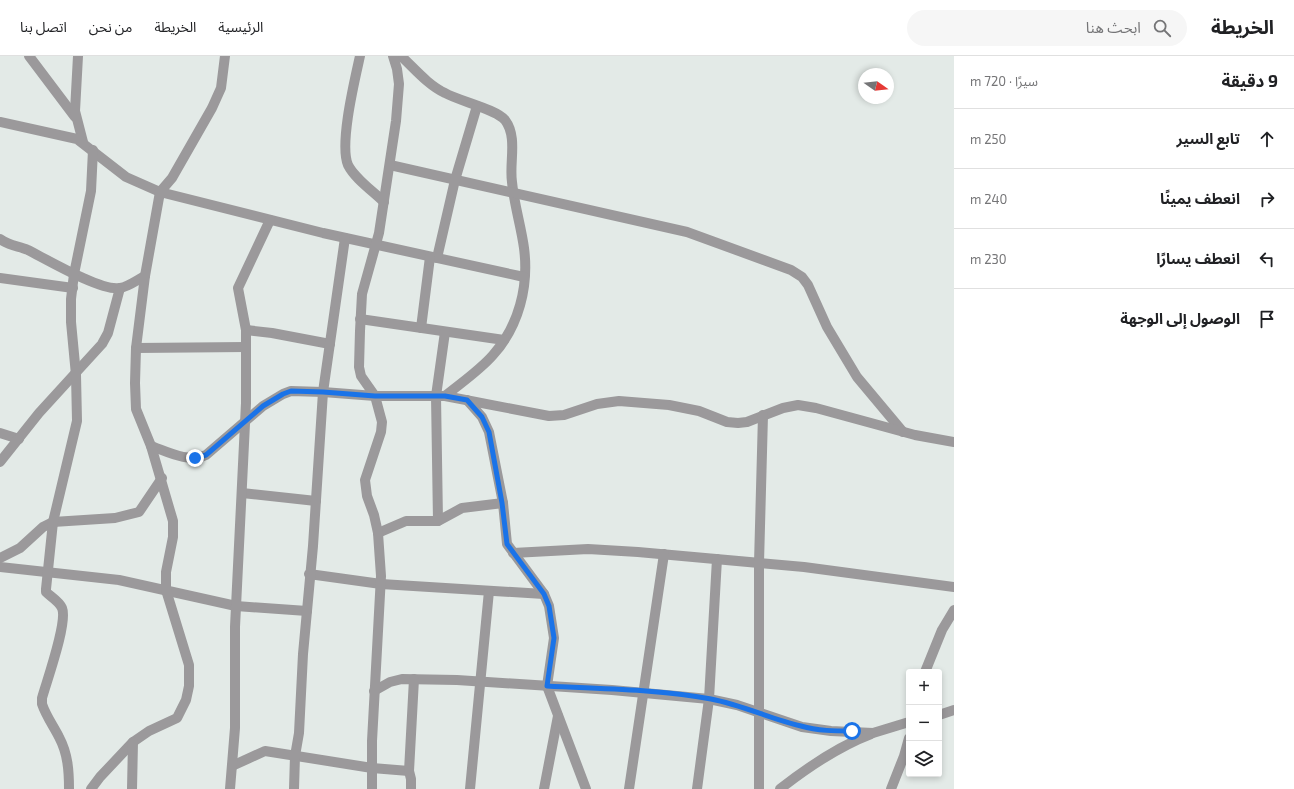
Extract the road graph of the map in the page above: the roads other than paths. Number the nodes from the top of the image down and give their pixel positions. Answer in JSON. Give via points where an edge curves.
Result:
{"nodes":[{"id":1,"x":29,"y":56,"type":"edge"},
{"id":2,"x":78,"y":56,"type":"edge"},
{"id":3,"x":225,"y":56,"type":"edge"},
{"id":4,"x":360,"y":56,"type":"edge"},
{"id":5,"x":393,"y":56,"type":"edge"},
{"id":6,"x":401,"y":56,"type":"edge"},
{"id":7,"x":477,"y":106,"type":"junction"},
{"id":8,"x":76,"y":119,"type":"junction"},
{"id":9,"x":0,"y":122,"type":"edge"},
{"id":10,"x":83,"y":142,"type":"junction"},
{"id":11,"x":92,"y":150,"type":"junction"},
{"id":12,"x":390,"y":165,"type":"junction"},
{"id":13,"x":454,"y":180,"type":"junction"},
{"id":14,"x":160,"y":192,"type":"junction"},
{"id":15,"x":513,"y":194,"type":"junction"},
{"id":16,"x":384,"y":202,"type":"junction"},
{"id":17,"x":270,"y":220,"type":"junction"},
{"id":18,"x":345,"y":238,"type":"junction"},
{"id":19,"x":0,"y":239,"type":"edge"},
{"id":20,"x":375,"y":245,"type":"junction"},
{"id":21,"x":434,"y":258,"type":"junction"},
{"id":22,"x":74,"y":274,"type":"junction"},
{"id":23,"x":145,"y":276,"type":"junction"},
{"id":24,"x":524,"y":277,"type":"junction"},
{"id":25,"x":0,"y":278,"type":"edge"},
{"id":26,"x":73,"y":288,"type":"junction"},
{"id":27,"x":120,"y":288,"type":"junction"},
{"id":28,"x":360,"y":319,"type":"junction"},
{"id":29,"x":421,"y":328,"type":"junction"},
{"id":30,"x":246,"y":330,"type":"junction"},
{"id":31,"x":445,"y":332,"type":"junction"},
{"id":32,"x":504,"y":340,"type":"junction"},
{"id":33,"x":330,"y":344,"type":"junction"},
{"id":34,"x":246,"y":347,"type":"junction"},
{"id":35,"x":136,"y":348,"type":"junction"},
{"id":36,"x":76,"y":375,"type":"junction"},
{"id":37,"x":323,"y":392,"type":"junction"},
{"id":38,"x":375,"y":396,"type":"junction"},
{"id":39,"x":441,"y":396,"type":"junction"},
{"id":40,"x":467,"y":400,"type":"junction"},
{"id":41,"x":763,"y":415,"type":"junction"},
{"id":42,"x":244,"y":421,"type":"junction"},
{"id":43,"x":904,"y":432,"type":"junction"},
{"id":44,"x":0,"y":433,"type":"edge"},
{"id":45,"x":19,"y":438,"type":"junction"},
{"id":46,"x":954,"y":442,"type":"edge"},
{"id":47,"x":151,"y":446,"type":"junction"},
{"id":48,"x":0,"y":462,"type":"edge"},
{"id":49,"x":162,"y":478,"type":"junction"},
{"id":50,"x":242,"y":493,"type":"junction"},
{"id":51,"x":316,"y":501,"type":"junction"},
{"id":52,"x":502,"y":503,"type":"junction"},
{"id":53,"x":438,"y":521,"type":"junction"},
{"id":54,"x":53,"y":522,"type":"junction"},
{"id":55,"x":378,"y":533,"type":"junction"},
{"id":56,"x":513,"y":553,"type":"junction"},
{"id":57,"x":664,"y":554,"type":"junction"},
{"id":58,"x":0,"y":558,"type":"edge"},
{"id":59,"x":717,"y":559,"type":"junction"},
{"id":60,"x":759,"y":563,"type":"junction"},
{"id":61,"x":0,"y":567,"type":"edge"},
{"id":62,"x":47,"y":573,"type":"junction"},
{"id":63,"x":310,"y":574,"type":"junction"},
{"id":64,"x":381,"y":584,"type":"junction"},
{"id":65,"x":954,"y":586,"type":"edge"},
{"id":66,"x":166,"y":590,"type":"junction"},
{"id":67,"x":490,"y":591,"type":"junction"},
{"id":68,"x":544,"y":594,"type":"junction"},
{"id":69,"x":236,"y":606,"type":"junction"},
{"id":70,"x":954,"y":610,"type":"edge"},
{"id":71,"x":307,"y":611,"type":"junction"},
{"id":72,"x":926,"y":669,"type":"edge"},
{"id":73,"x":414,"y":679,"type":"junction"},
{"id":74,"x":481,"y":682,"type":"junction"},
{"id":75,"x":547,"y":686,"type":"junction"},
{"id":76,"x":374,"y":691,"type":"junction"},
{"id":77,"x":642,"y":692,"type":"junction"},
{"id":78,"x":709,"y":699,"type":"junction"},
{"id":79,"x":954,"y":710,"type":"edge"},
{"id":80,"x":759,"y":712,"type":"junction"},
{"id":81,"x":942,"y":714,"type":"edge"},
{"id":82,"x":558,"y":716,"type":"junction"},
{"id":83,"x":906,"y":723,"type":"edge"},
{"id":84,"x":873,"y":733,"type":"junction"},
{"id":85,"x":908,"y":741,"type":"edge"},
{"id":86,"x":133,"y":742,"type":"junction"},
{"id":87,"x":295,"y":756,"type":"junction"},
{"id":88,"x":232,"y":766,"type":"junction"},
{"id":89,"x":372,"y":768,"type":"junction"},
{"id":90,"x":409,"y":771,"type":"junction"},
{"id":91,"x":69,"y":789,"type":"edge"},
{"id":92,"x":91,"y":789,"type":"edge"},
{"id":93,"x":132,"y":789,"type":"edge"},
{"id":94,"x":230,"y":789,"type":"edge"},
{"id":95,"x":294,"y":789,"type":"edge"},
{"id":96,"x":372,"y":789,"type":"edge"},
{"id":97,"x":411,"y":789,"type":"edge"},
{"id":98,"x":470,"y":789,"type":"edge"},
{"id":99,"x":544,"y":789,"type":"edge"},
{"id":100,"x":586,"y":789,"type":"edge"},
{"id":101,"x":629,"y":789,"type":"edge"},
{"id":102,"x":697,"y":789,"type":"edge"},
{"id":103,"x":759,"y":789,"type":"edge"},
{"id":104,"x":780,"y":789,"type":"edge"},
{"id":105,"x":891,"y":789,"type":"edge"}],
"edges":[{"from":1,"to":8,"type":"street"},
{"from":2,"to":8,"type":"street","via":[[74,106]]},
{"from":3,"to":14,"type":"street","via":[[220,88],[212,108],[172,178]]},
{"from":4,"to":16,"type":"street","via":[[350,103],[345,152],[353,172]]},
{"from":5,"to":12,"type":"street","via":[[399,84]]},
{"from":6,"to":7,"type":"street","via":[[434,87]]},
{"from":7,"to":13,"type":"street"},
{"from":7,"to":15,"type":"street","via":[[504,119],[510,128]]},
{"from":8,"to":10,"type":"street"},
{"from":9,"to":10,"type":"street"},
{"from":10,"to":11,"type":"street"},
{"from":11,"to":14,"type":"street","via":[[126,176]]},
{"from":11,"to":22,"type":"street","via":[[91,191]]},
{"from":12,"to":13,"type":"street"},
{"from":12,"to":16,"type":"street"},
{"from":13,"to":15,"type":"street"},
{"from":13,"to":21,"type":"street"},
{"from":14,"to":17,"type":"street"},
{"from":14,"to":23,"type":"street"},
{"from":15,"to":24,"type":"street","via":[[524,248]]},
{"from":15,"to":43,"type":"street","via":[[687,232],[791,270],[802,277],[808,285],[827,327],[857,377]]},
{"from":16,"to":20,"type":"street"},
{"from":17,"to":18,"type":"street"},
{"from":17,"to":30,"type":"street","via":[[238,288]]},
{"from":18,"to":20,"type":"street"},
{"from":18,"to":33,"type":"street"},
{"from":19,"to":22,"type":"street","via":[[28,250]]},
{"from":20,"to":21,"type":"street"},
{"from":20,"to":28,"type":"street","via":[[362,294]]},
{"from":21,"to":24,"type":"street"},
{"from":21,"to":29,"type":"street"},
{"from":22,"to":26,"type":"street"},
{"from":22,"to":27,"type":"street","via":[[111,288]]},
{"from":23,"to":27,"type":"street"},
{"from":23,"to":35,"type":"street"},
{"from":24,"to":32,"type":"street","via":[[520,310]]},
{"from":25,"to":26,"type":"street"},
{"from":26,"to":36,"type":"street","via":[[71,322]]},
{"from":27,"to":36,"type":"street","via":[[106,338]]},
{"from":28,"to":29,"type":"street"},
{"from":28,"to":38,"type":"street","via":[[359,367],[366,386]]},
{"from":29,"to":31,"type":"street"},
{"from":30,"to":33,"type":"street"},
{"from":30,"to":34,"type":"street"},
{"from":31,"to":32,"type":"street"},
{"from":31,"to":39,"type":"street"},
{"from":32,"to":39,"type":"street","via":[[492,356]]},
{"from":33,"to":37,"type":"street"},
{"from":34,"to":35,"type":"street"},
{"from":34,"to":42,"type":"street"},
{"from":35,"to":47,"type":"street","via":[[136,409]]},
{"from":36,"to":45,"type":"street"},
{"from":36,"to":54,"type":"street","via":[[77,421]]},
{"from":37,"to":38,"type":"street"},
{"from":37,"to":42,"type":"street","via":[[287,392]]},
{"from":37,"to":51,"type":"street"},
{"from":38,"to":39,"type":"street"},
{"from":38,"to":55,"type":"street","via":[[382,422],[381,432],[365,480],[366,496]]},
{"from":39,"to":40,"type":"street"},
{"from":39,"to":53,"type":"street"},
{"from":40,"to":41,"type":"street","via":[[549,416],[564,415],[597,404],[619,401],[669,405],[699,411],[727,422],[747,422]]},
{"from":40,"to":52,"type":"street","via":[[482,417],[489,432]]},
{"from":41,"to":43,"type":"street","via":[[783,408],[808,406]]},
{"from":41,"to":60,"type":"street"},
{"from":42,"to":47,"type":"street","via":[[202,457],[186,457]]},
{"from":42,"to":50,"type":"street"},
{"from":43,"to":46,"type":"street"},
{"from":44,"to":45,"type":"street"},
{"from":45,"to":48,"type":"street"},
{"from":47,"to":49,"type":"street"},
{"from":49,"to":54,"type":"street","via":[[139,512],[115,518]]},
{"from":49,"to":66,"type":"street","via":[[173,521]]},
{"from":50,"to":51,"type":"street"},
{"from":50,"to":69,"type":"street"},
{"from":51,"to":63,"type":"street"},
{"from":52,"to":53,"type":"street","via":[[462,508]]},
{"from":52,"to":56,"type":"street","via":[[506,538]]},
{"from":53,"to":55,"type":"street","via":[[406,521]]},
{"from":54,"to":58,"type":"street","via":[[43,527],[20,548]]},
{"from":54,"to":62,"type":"street"},
{"from":55,"to":64,"type":"street"},
{"from":56,"to":57,"type":"street","via":[[588,549]]},
{"from":56,"to":68,"type":"street"},
{"from":57,"to":59,"type":"street"},
{"from":57,"to":77,"type":"street"},
{"from":59,"to":60,"type":"street"},
{"from":59,"to":78,"type":"street"},
{"from":60,"to":65,"type":"street"},
{"from":60,"to":80,"type":"street"},
{"from":61,"to":62,"type":"street"},
{"from":62,"to":66,"type":"street","via":[[111,579]]},
{"from":62,"to":91,"type":"street","via":[[46,592],[60,605],[63,615],[62,628],[42,704],[66,755]]},
{"from":63,"to":64,"type":"street"},
{"from":63,"to":71,"type":"street"},
{"from":64,"to":67,"type":"street"},
{"from":64,"to":76,"type":"street"},
{"from":66,"to":69,"type":"street"},
{"from":66,"to":86,"type":"street","via":[[190,676],[186,700],[177,718]]},
{"from":67,"to":68,"type":"street"},
{"from":67,"to":74,"type":"street"},
{"from":68,"to":75,"type":"street","via":[[553,624],[554,638]]},
{"from":69,"to":71,"type":"street"},
{"from":69,"to":88,"type":"street"},
{"from":70,"to":72,"type":"street","via":[[942,630]]},
{"from":71,"to":87,"type":"street","via":[[299,733]]},
{"from":73,"to":74,"type":"street"},
{"from":73,"to":76,"type":"street","via":[[396,680]]},
{"from":73,"to":90,"type":"street"},
{"from":74,"to":75,"type":"street"},
{"from":74,"to":98,"type":"street"},
{"from":75,"to":77,"type":"street"},
{"from":75,"to":82,"type":"street"},
{"from":76,"to":89,"type":"street"},
{"from":77,"to":78,"type":"street"},
{"from":77,"to":101,"type":"street"},
{"from":78,"to":80,"type":"street"},
{"from":78,"to":102,"type":"street"},
{"from":79,"to":81,"type":"street"},
{"from":80,"to":84,"type":"street","via":[[812,729]]},
{"from":80,"to":103,"type":"street"},
{"from":82,"to":99,"type":"street"},
{"from":82,"to":100,"type":"street"},
{"from":83,"to":84,"type":"street"},
{"from":84,"to":104,"type":"street","via":[[823,758]]},
{"from":85,"to":105,"type":"street"},
{"from":86,"to":92,"type":"street"},
{"from":86,"to":93,"type":"street"},
{"from":87,"to":88,"type":"street","via":[[262,752]]},
{"from":87,"to":89,"type":"street"},
{"from":87,"to":95,"type":"street"},
{"from":88,"to":94,"type":"street"},
{"from":89,"to":90,"type":"street"},
{"from":89,"to":96,"type":"street"},
{"from":90,"to":97,"type":"street"}]}
